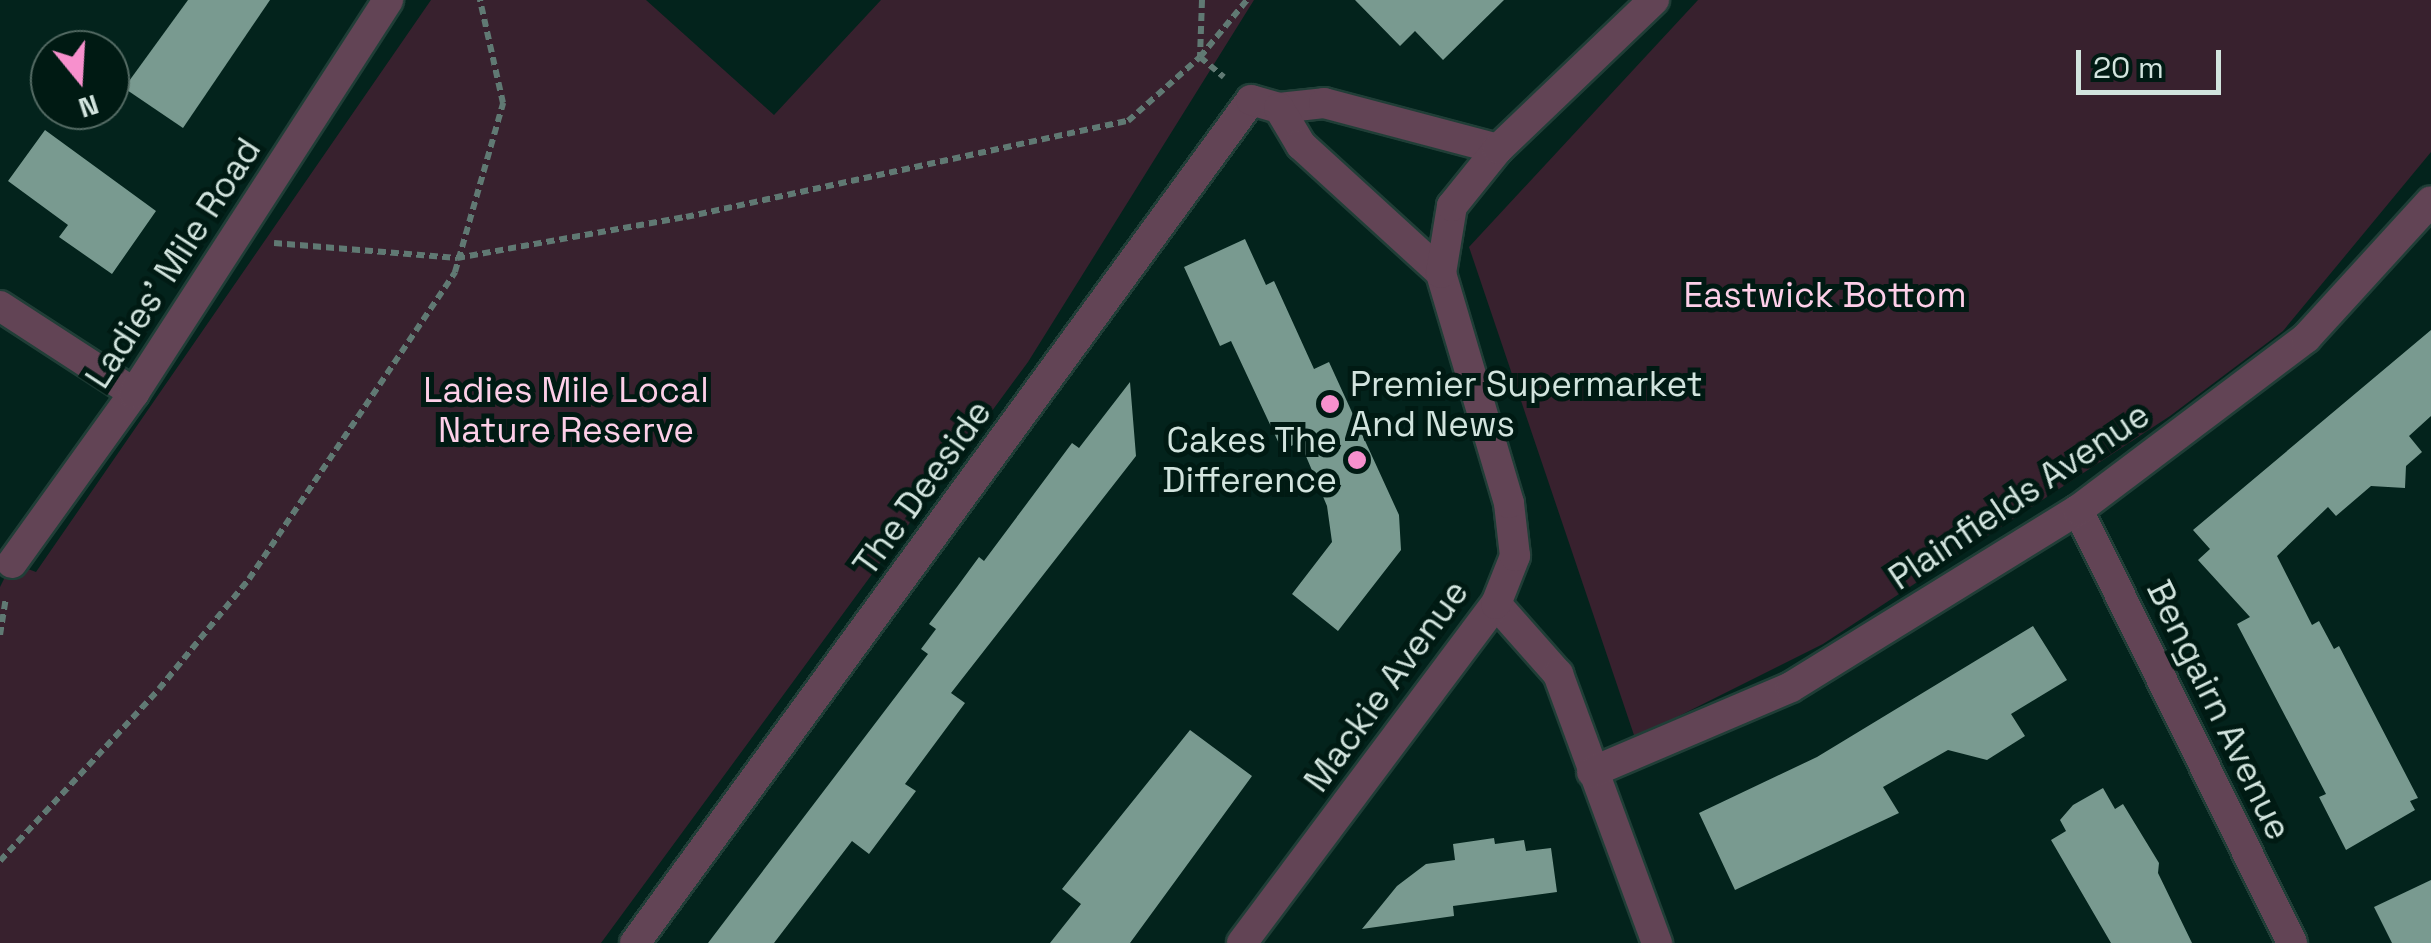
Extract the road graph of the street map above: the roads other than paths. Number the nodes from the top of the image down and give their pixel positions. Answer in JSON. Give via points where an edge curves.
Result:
{"nodes":[{"id":1,"x":388,"y":0,"type":"edge"},
{"id":2,"x":1654,"y":0,"type":"edge"},
{"id":3,"x":1280,"y":108,"type":"junction"},
{"id":4,"x":1498,"y":149,"type":"junction"},
{"id":5,"x":2431,"y":201,"type":"edge"},
{"id":6,"x":1441,"y":273,"type":"junction"},
{"id":7,"x":0,"y":306,"type":"edge"},
{"id":8,"x":134,"y":392,"type":"junction"},
{"id":9,"x":2078,"y":510,"type":"junction"},
{"id":10,"x":12,"y":562,"type":"dead end"},
{"id":11,"x":1496,"y":604,"type":"junction"},
{"id":12,"x":1592,"y":772,"type":"junction"},
{"id":13,"x":635,"y":943,"type":"edge"},
{"id":14,"x":1242,"y":943,"type":"edge"},
{"id":15,"x":1657,"y":943,"type":"edge"},
{"id":16,"x":2292,"y":943,"type":"edge"}],
"edges":[{"from":1,"to":8,"type":"street","name":"Ladies' Mile Road"},
{"from":2,"to":4,"type":"street","name":"Mackie Avenue"},
{"from":3,"to":4,"type":"street","name":"The Deeside","via":[[1324,103]]},
{"from":3,"to":6,"type":"street","via":[[1302,144]]},
{"from":3,"to":13,"type":"street","name":"The Deeside","via":[[1251,100]]},
{"from":4,"to":6,"type":"street","name":"Mackie Avenue","via":[[1452,206]]},
{"from":5,"to":9,"type":"street","name":"Plainfields Avenue","via":[[2306,338]]},
{"from":6,"to":11,"type":"street","name":"Mackie Avenue","via":[[1509,503],[1515,556]]},
{"from":7,"to":8,"type":"street"},
{"from":8,"to":10,"type":"street","name":"Ladies' Mile Road"},
{"from":9,"to":12,"type":"street","name":"Plainfields Avenue","via":[[1791,687]]},
{"from":9,"to":16,"type":"street","name":"Bengairn Avenue"},
{"from":11,"to":12,"type":"street","via":[[1558,674]]},
{"from":11,"to":14,"type":"street","name":"Mackie Avenue"},
{"from":12,"to":15,"type":"street"}]}
